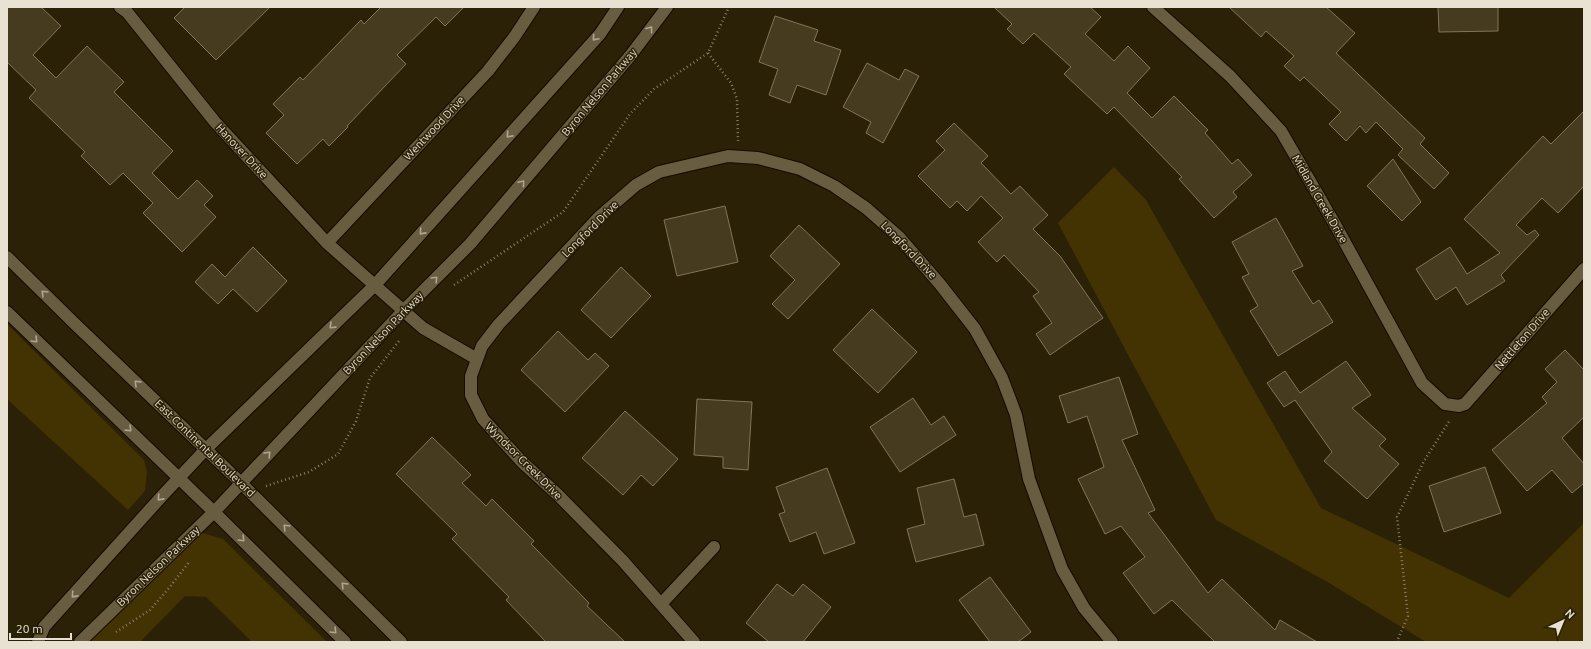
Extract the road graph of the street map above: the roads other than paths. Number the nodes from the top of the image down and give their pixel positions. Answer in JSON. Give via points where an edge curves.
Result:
{"nodes":[{"id":1,"x":534,"y":7,"type":"edge"},
{"id":2,"x":618,"y":7,"type":"edge"},
{"id":3,"x":667,"y":7,"type":"edge"},
{"id":4,"x":1153,"y":7,"type":"edge"},
{"id":5,"x":126,"y":9,"type":"edge"},
{"id":6,"x":326,"y":243,"type":"junction"},
{"id":7,"x":7,"y":257,"type":"edge"},
{"id":8,"x":1584,"y":269,"type":"edge"},
{"id":9,"x":374,"y":286,"type":"junction"},
{"id":10,"x":403,"y":311,"type":"junction"},
{"id":11,"x":7,"y":312,"type":"edge"},
{"id":12,"x":477,"y":359,"type":"junction"},
{"id":13,"x":1459,"y":406,"type":"joint"},
{"id":14,"x":206,"y":449,"type":"junction"},
{"id":15,"x":179,"y":477,"type":"junction"},
{"id":16,"x":241,"y":483,"type":"junction"},
{"id":17,"x":214,"y":512,"type":"junction"},
{"id":18,"x":714,"y":547,"type":"dead end"},
{"id":19,"x":661,"y":604,"type":"junction"},
{"id":20,"x":38,"y":642,"type":"edge"},
{"id":21,"x":80,"y":642,"type":"edge"},
{"id":22,"x":345,"y":642,"type":"edge"},
{"id":23,"x":401,"y":642,"type":"edge"},
{"id":24,"x":694,"y":642,"type":"edge"},
{"id":25,"x":1112,"y":642,"type":"edge"}],
"edges":[{"from":1,"to":6,"type":"street","name":"Wentwood Drive","via":[[488,71]]},
{"from":2,"to":9,"type":"street","one_way":true,"via":[[600,34]]},
{"from":10,"to":3,"type":"street","name":"Byron Nelson Parkway","one_way":true,"via":[[470,244],[630,56]]},
{"from":4,"to":13,"type":"street","name":"Midland Creek Drive","via":[[1230,76],[1280,131],[1337,228],[1422,383],[1445,404]]},
{"from":5,"to":6,"type":"street","name":"Hanover Drive","via":[[215,122]]},
{"from":6,"to":9,"type":"street","name":"Hanover Drive"},
{"from":14,"to":7,"type":"street","name":"East Continental Boulevard","one_way":true},
{"from":8,"to":13,"type":"street","name":"Nettleton Drive","via":[[1465,404]]},
{"from":9,"to":10,"type":"street"},
{"from":9,"to":14,"type":"street","one_way":true},
{"from":10,"to":12,"type":"street","via":[[423,328]]},
{"from":16,"to":10,"type":"street","name":"Byron Nelson Parkway","one_way":true},
{"from":11,"to":15,"type":"street","one_way":true},
{"from":12,"to":19,"type":"street","name":"Wyndsor Creek Drive","via":[[471,376],[471,395],[483,419]]},
{"from":12,"to":25,"type":"street","name":"Longford Drive","via":[[482,346],[499,324],[599,217],[636,185],[659,172],[728,156],[758,158],[800,169],[834,186],[866,208],[899,237],[939,282],[975,329],[1002,378],[1016,415],[1029,479],[1062,569],[1084,608]]},
{"from":14,"to":15,"type":"street"},
{"from":14,"to":16,"type":"street","name":"East Continental Boulevard"},
{"from":15,"to":17,"type":"street"},
{"from":15,"to":20,"type":"street","one_way":true,"via":[[44,628]]},
{"from":16,"to":17,"type":"street","name":"Byron Nelson Parkway"},
{"from":23,"to":16,"type":"street","name":"East Continental Boulevard","one_way":true},
{"from":17,"to":21,"type":"street","name":"Byron Nelson Parkway"},
{"from":17,"to":22,"type":"street","one_way":true},
{"from":18,"to":19,"type":"street"},
{"from":19,"to":24,"type":"street","name":"Wyndsor Creek Drive"}]}
